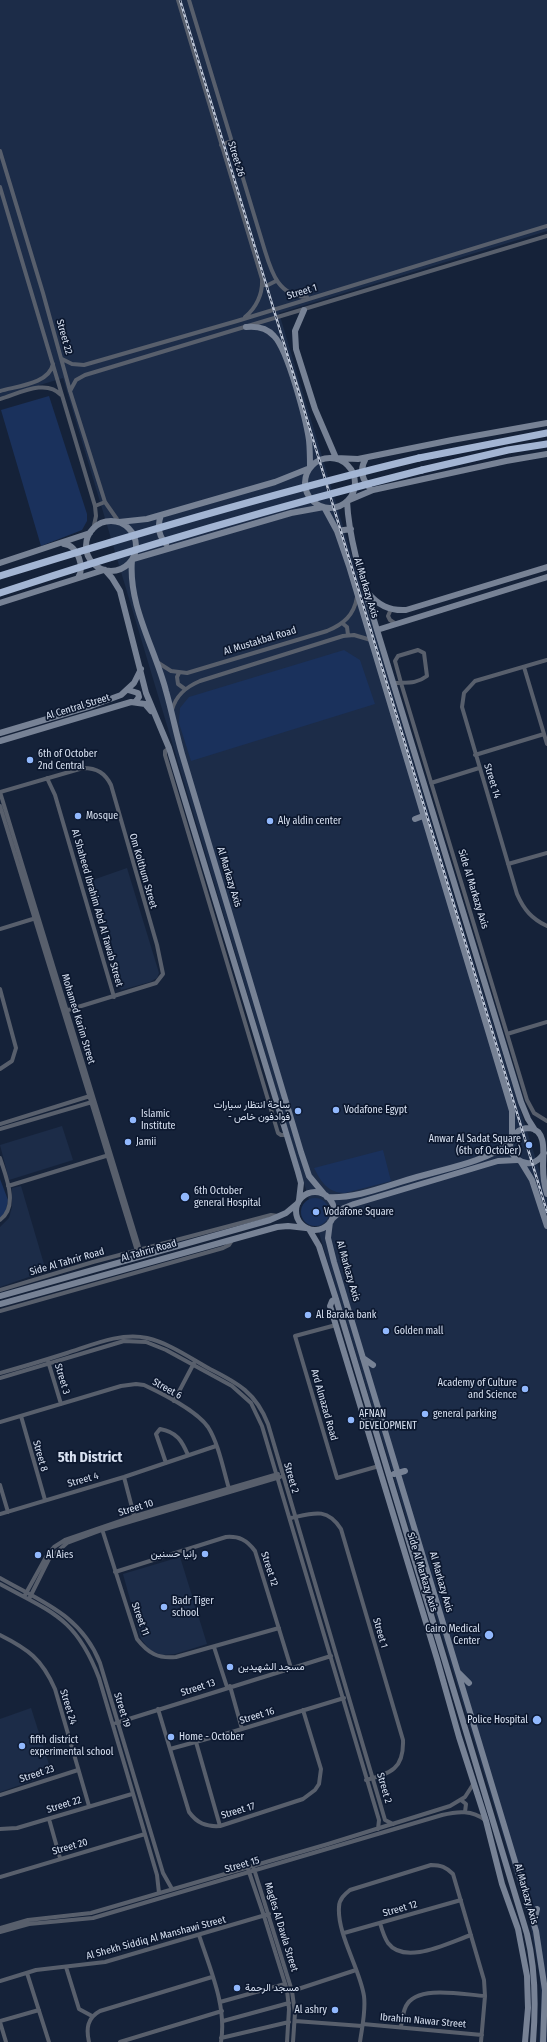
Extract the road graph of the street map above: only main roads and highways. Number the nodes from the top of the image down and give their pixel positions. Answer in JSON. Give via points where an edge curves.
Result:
{"nodes":[{"id":1,"x":304,"y":310,"type":"road end"},
{"id":2,"x":246,"y":327,"type":"road end"},
{"id":3,"x":296,"y":388,"type":"junction"},
{"id":4,"x":307,"y":388,"type":"junction"},
{"id":5,"x":547,"y":423,"type":"edge"},
{"id":6,"x":547,"y":433,"type":"edge"},
{"id":7,"x":547,"y":444,"type":"edge"},
{"id":8,"x":547,"y":454,"type":"edge"},
{"id":9,"x":336,"y":458,"type":"junction"},
{"id":10,"x":366,"y":458,"type":"junction"},
{"id":11,"x":310,"y":468,"type":"junction"},
{"id":12,"x":373,"y":490,"type":"junction"},
{"id":13,"x":347,"y":501,"type":"junction"},
{"id":14,"x":324,"y":507,"type":"junction"},
{"id":15,"x":161,"y":515,"type":"junction"},
{"id":16,"x":119,"y":522,"type":"junction"},
{"id":17,"x":351,"y":529,"type":"junction"},
{"id":18,"x":91,"y":531,"type":"junction"},
{"id":19,"x":336,"y":531,"type":"junction"},
{"id":20,"x":63,"y":544,"type":"junction"},
{"id":21,"x":170,"y":548,"type":"junction"},
{"id":22,"x":132,"y":560,"type":"junction"},
{"id":23,"x":0,"y":564,"type":"edge"},
{"id":24,"x":547,"y":567,"type":"edge"},
{"id":25,"x":104,"y":570,"type":"junction"},
{"id":26,"x":0,"y":576,"type":"edge"},
{"id":27,"x":547,"y":577,"type":"edge"},
{"id":28,"x":78,"y":578,"type":"junction"},
{"id":29,"x":365,"y":590,"type":"junction"},
{"id":30,"x":0,"y":593,"type":"edge"},
{"id":31,"x":135,"y":597,"type":"junction"},
{"id":32,"x":123,"y":601,"type":"junction"},
{"id":33,"x":0,"y":603,"type":"edge"},
{"id":34,"x":377,"y":630,"type":"junction"},
{"id":35,"x":141,"y":667,"type":"junction"},
{"id":36,"x":128,"y":690,"type":"junction"},
{"id":37,"x":136,"y":702,"type":"junction"},
{"id":38,"x":157,"y":718,"type":"junction"},
{"id":39,"x":0,"y":733,"type":"edge"},
{"id":40,"x":0,"y":741,"type":"edge"},
{"id":41,"x":423,"y":816,"type":"junction"},
{"id":42,"x":415,"y":819,"type":"dead end"},
{"id":43,"x":446,"y":892,"type":"junction"},
{"id":44,"x":438,"y":895,"type":"dead end"},
{"id":45,"x":234,"y":929,"type":"junction"},
{"id":46,"x":457,"y":930,"type":"junction"},
{"id":47,"x":225,"y":932,"type":"junction"},
{"id":48,"x":450,"y":932,"type":"dead end"},
{"id":49,"x":239,"y":947,"type":"junction"},
{"id":50,"x":230,"y":950,"type":"junction"},
{"id":51,"x":472,"y":979,"type":"junction"},
{"id":52,"x":465,"y":981,"type":"dead end"},
{"id":53,"x":281,"y":1061,"type":"dead end"},
{"id":54,"x":274,"y":1063,"type":"junction"},
{"id":55,"x":536,"y":1130,"type":"junction"},
{"id":56,"x":547,"y":1132,"type":"edge"},
{"id":57,"x":512,"y":1140,"type":"junction"},
{"id":58,"x":545,"y":1150,"type":"edge"},
{"id":59,"x":519,"y":1161,"type":"junction"},
{"id":60,"x":448,"y":1168,"type":"junction"},
{"id":61,"x":450,"y":1175,"type":"junction"},
{"id":62,"x":546,"y":1190,"type":"edge"},
{"id":63,"x":326,"y":1196,"type":"junction"},
{"id":64,"x":298,"y":1202,"type":"junction"},
{"id":65,"x":279,"y":1216,"type":"junction"},
{"id":66,"x":331,"y":1220,"type":"junction"},
{"id":67,"x":280,"y":1226,"type":"junction"},
{"id":68,"x":547,"y":1226,"type":"edge"},
{"id":69,"x":307,"y":1228,"type":"junction"},
{"id":70,"x":160,"y":1244,"type":"road end"},
{"id":71,"x":153,"y":1251,"type":"junction"},
{"id":72,"x":61,"y":1272,"type":"road end"},
{"id":73,"x":54,"y":1280,"type":"junction"},
{"id":74,"x":341,"y":1284,"type":"junction"},
{"id":75,"x":332,"y":1287,"type":"junction"},
{"id":76,"x":2,"y":1293,"type":"edge"},
{"id":77,"x":336,"y":1299,"type":"junction"},
{"id":78,"x":3,"y":1303,"type":"edge"},
{"id":79,"x":363,"y":1358,"type":"junction"},
{"id":80,"x":373,"y":1365,"type":"dead end"},
{"id":81,"x":366,"y":1423,"type":"junction"},
{"id":82,"x":373,"y":1425,"type":"junction"},
{"id":83,"x":405,"y":1471,"type":"dead end"},
{"id":84,"x":397,"y":1473,"type":"junction"},
{"id":85,"x":389,"y":1476,"type":"junction"},
{"id":86,"x":420,"y":1547,"type":"junction"},
{"id":87,"x":413,"y":1556,"type":"junction"},
{"id":88,"x":428,"y":1573,"type":"junction"},
{"id":89,"x":438,"y":1580,"type":"dead end"},
{"id":90,"x":421,"y":1582,"type":"junction"},
{"id":91,"x":431,"y":1582,"type":"junction"},
{"id":92,"x":458,"y":1671,"type":"junction"},
{"id":93,"x":469,"y":1683,"type":"dead end"},
{"id":94,"x":475,"y":1703,"type":"dead end"},
{"id":95,"x":468,"y":1706,"type":"junction"},
{"id":96,"x":460,"y":1709,"type":"junction"},
{"id":97,"x":455,"y":1723,"type":"junction"},
{"id":98,"x":502,"y":1884,"type":"junction"},
{"id":99,"x":519,"y":1906,"type":"junction"},
{"id":100,"x":537,"y":1909,"type":"dead end"},
{"id":101,"x":534,"y":1923,"type":"junction"},
{"id":102,"x":525,"y":2042,"type":"edge"},
{"id":103,"x":533,"y":2042,"type":"edge"},
{"id":104,"x":542,"y":2042,"type":"edge"}],
"edges":[{"from":1,"to":4,"type":"main road","via":[[296,326],[294,341]]},
{"from":2,"to":3,"type":"main road","via":[[264,329],[277,339]]},
{"from":3,"to":4,"type":"main road","via":[[300,384]]},
{"from":3,"to":11,"type":"main road","via":[[307,430]]},
{"from":4,"to":9,"type":"main road"},
{"from":5,"to":10,"type":"main road"},
{"from":6,"to":26,"type":"highway","bridge":true,"via":[[419,458],[78,551]]},
{"from":7,"to":30,"type":"highway","bridge":true,"via":[[508,450],[345,489]]},
{"from":8,"to":12,"type":"main road"},
{"from":9,"to":10,"type":"main road"},
{"from":9,"to":11,"type":"main road","via":[[321,459]]},
{"from":9,"to":13,"type":"main road","name":"Al Markazy Axis","via":[[353,474],[353,490]]},
{"from":10,"to":12,"type":"main road","via":[[362,475]]},
{"from":11,"to":14,"type":"main road","name":"Al Markazy Axis","via":[[305,478],[306,491],[313,501]]},
{"from":11,"to":15,"type":"main road","via":[[275,482]]},
{"from":12,"to":13,"type":"main road"},
{"from":13,"to":14,"type":"main road","via":[[336,507]]},
{"from":13,"to":17,"type":"main road","name":"Al Markazy Axis"},
{"from":14,"to":19,"type":"main road","name":"Al Markazy Axis"},
{"from":14,"to":21,"type":"main road","via":[[292,513]]},
{"from":15,"to":16,"type":"main road"},
{"from":15,"to":21,"type":"main road","via":[[159,533]]},
{"from":16,"to":18,"type":"main road","via":[[107,522]]},
{"from":16,"to":22,"type":"main road","via":[[130,529],[134,536],[136,548]]},
{"from":17,"to":19,"type":"main road"},
{"from":17,"to":29,"type":"main road","name":"Al Markazy Axis"},
{"from":18,"to":20,"type":"main road"},
{"from":18,"to":25,"type":"main road","via":[[87,542],[88,555],[92,563]]},
{"from":19,"to":41,"type":"main road","name":"Al Markazy Axis","via":[[358,595]]},
{"from":20,"to":23,"type":"main road"},
{"from":20,"to":28,"type":"main road","via":[[75,548],[82,569]]},
{"from":21,"to":22,"type":"main road"},
{"from":22,"to":25,"type":"main road","via":[[122,569]]},
{"from":22,"to":31,"type":"main road","name":"Al Markazy Axis","via":[[131,579]]},
{"from":24,"to":29,"type":"main road","via":[[406,610],[391,609],[375,601]]},
{"from":25,"to":28,"type":"main road"},
{"from":25,"to":32,"type":"main road","name":"Al Markazy Axis","via":[[115,582]]},
{"from":27,"to":34,"type":"main road"},
{"from":28,"to":33,"type":"main road"},
{"from":29,"to":34,"type":"main road","name":"Al Markazy Axis"},
{"from":31,"to":32,"type":"main road"},
{"from":31,"to":45,"type":"main road","name":"Al Markazy Axis","via":[[164,683]]},
{"from":32,"to":35,"type":"main road","name":"Al Markazy Axis"},
{"from":34,"to":55,"type":"main road","name":"Al Markazy Axis","via":[[430,791],[528,1119]]},
{"from":35,"to":36,"type":"main road","via":[[136,680]]},
{"from":35,"to":38,"type":"main road","name":"Al Markazy Axis","via":[[146,692]]},
{"from":36,"to":37,"type":"main road","via":[[138,693]]},
{"from":36,"to":39,"type":"main road","name":"Al Central Street","via":[[91,706]]},
{"from":37,"to":38,"type":"main road","via":[[148,707]]},
{"from":37,"to":40,"type":"main road","name":"Al Central Street","via":[[125,703]]},
{"from":38,"to":47,"type":"main road","name":"Al Markazy Axis","via":[[169,748]]},
{"from":41,"to":42,"type":"main road"},
{"from":41,"to":43,"type":"main road","name":"Al Markazy Axis"},
{"from":43,"to":44,"type":"main road"},
{"from":43,"to":46,"type":"main road","name":"Al Markazy Axis"},
{"from":45,"to":47,"type":"main road","via":[[230,933]]},
{"from":45,"to":49,"type":"main road","name":"Al Markazy Axis"},
{"from":46,"to":48,"type":"main road"},
{"from":46,"to":51,"type":"main road","name":"Al Markazy Axis"},
{"from":47,"to":50,"type":"main road","name":"Al Markazy Axis"},
{"from":49,"to":50,"type":"main road","via":[[234,946]]},
{"from":49,"to":54,"type":"main road","name":"Al Markazy Axis"},
{"from":50,"to":64,"type":"main road","name":"Al Markazy Axis","via":[[300,1178]]},
{"from":51,"to":52,"type":"main road"},
{"from":51,"to":57,"type":"main road","name":"Al Markazy Axis","via":[[512,1111]]},
{"from":53,"to":54,"type":"main road"},
{"from":54,"to":63,"type":"main road","name":"Al Markazy Axis","via":[[306,1171]]},
{"from":55,"to":56,"type":"main road"},
{"from":55,"to":57,"type":"main road","via":[[520,1130]]},
{"from":55,"to":58,"type":"main road","via":[[544,1138]]},
{"from":57,"to":59,"type":"main road","via":[[511,1150]]},
{"from":57,"to":60,"type":"main road","via":[[491,1154]]},
{"from":58,"to":59,"type":"main road","via":[[536,1161]]},
{"from":58,"to":62,"type":"main road","via":[[543,1176]]},
{"from":59,"to":61,"type":"main road","via":[[498,1161]]},
{"from":59,"to":68,"type":"main road","via":[[534,1185]]},
{"from":60,"to":61,"type":"main road"},
{"from":60,"to":63,"type":"main road","via":[[353,1196]]},
{"from":61,"to":66,"type":"main road","via":[[354,1204],[344,1208]]},
{"from":63,"to":64,"type":"main road","via":[[311,1192]]},
{"from":63,"to":66,"type":"main road","via":[[334,1209]]},
{"from":64,"to":65,"type":"main road","name":"Al Tahrir Road"},
{"from":64,"to":69,"type":"main road","via":[[298,1219]]},
{"from":65,"to":67,"type":"main road","via":[[283,1220]]},
{"from":65,"to":71,"type":"main road","name":"Al Tahrir Road"},
{"from":66,"to":69,"type":"main road","via":[[321,1229]]},
{"from":66,"to":74,"type":"main road","name":"Al Markazy Axis","via":[[329,1242]]},
{"from":67,"to":69,"type":"main road","name":"Al Tahrir Road"},
{"from":67,"to":78,"type":"main road","name":"Al Tahrir Road"},
{"from":69,"to":75,"type":"main road","name":"Al Markazy Axis","via":[[317,1242]]},
{"from":70,"to":71,"type":"main road"},
{"from":71,"to":73,"type":"main road","name":"Al Tahrir Road"},
{"from":72,"to":73,"type":"main road"},
{"from":73,"to":76,"type":"main road","name":"Al Tahrir Road"},
{"from":74,"to":75,"type":"main road"},
{"from":74,"to":79,"type":"main road","name":"Al Markazy Axis"},
{"from":75,"to":77,"type":"main road","name":"Al Markazy Axis"},
{"from":76,"to":78,"type":"main road"},
{"from":77,"to":81,"type":"main road","name":"Side Al Markazy Axis","via":[[330,1304]]},
{"from":77,"to":82,"type":"main road","name":"Al Markazy Axis"},
{"from":79,"to":80,"type":"main road"},
{"from":79,"to":84,"type":"main road","name":"Al Markazy Axis"},
{"from":81,"to":82,"type":"main road"},
{"from":81,"to":97,"type":"main road","name":"Side Al Markazy Axis"},
{"from":82,"to":85,"type":"main road","name":"Al Markazy Axis"},
{"from":83,"to":84,"type":"main road"},
{"from":84,"to":85,"type":"main road"},
{"from":84,"to":86,"type":"main road","name":"Al Markazy Axis"},
{"from":85,"to":87,"type":"main road","name":"Al Markazy Axis"},
{"from":86,"to":87,"type":"main road","via":[[420,1556]]},
{"from":86,"to":88,"type":"main road","name":"Al Markazy Axis"},
{"from":87,"to":90,"type":"main road","name":"Al Markazy Axis"},
{"from":88,"to":90,"type":"main road","via":[[421,1573]]},
{"from":88,"to":91,"type":"main road","name":"Al Markazy Axis"},
{"from":89,"to":91,"type":"main road"},
{"from":90,"to":96,"type":"main road","name":"Al Markazy Axis"},
{"from":91,"to":92,"type":"main road","name":"Al Markazy Axis"},
{"from":92,"to":93,"type":"main road"},
{"from":92,"to":95,"type":"main road","name":"Al Markazy Axis"},
{"from":94,"to":95,"type":"main road"},
{"from":95,"to":101,"type":"main road","name":"Al Markazy Axis"},
{"from":96,"to":97,"type":"main road"},
{"from":96,"to":99,"type":"main road","name":"Al Markazy Axis"},
{"from":97,"to":98,"type":"main road","name":"Side Al Markazy Axis","via":[[486,1821]]},
{"from":98,"to":99,"type":"main road"},
{"from":98,"to":102,"type":"main road","name":"Side Al Markazy Axis","via":[[518,1929],[525,1960],[528,1992]]},
{"from":99,"to":103,"type":"main road","name":"Al Markazy Axis","via":[[534,1971],[536,1999]]},
{"from":100,"to":101,"type":"main road"},
{"from":101,"to":104,"type":"main road","name":"Al Markazy Axis","via":[[544,1970]]}]}
